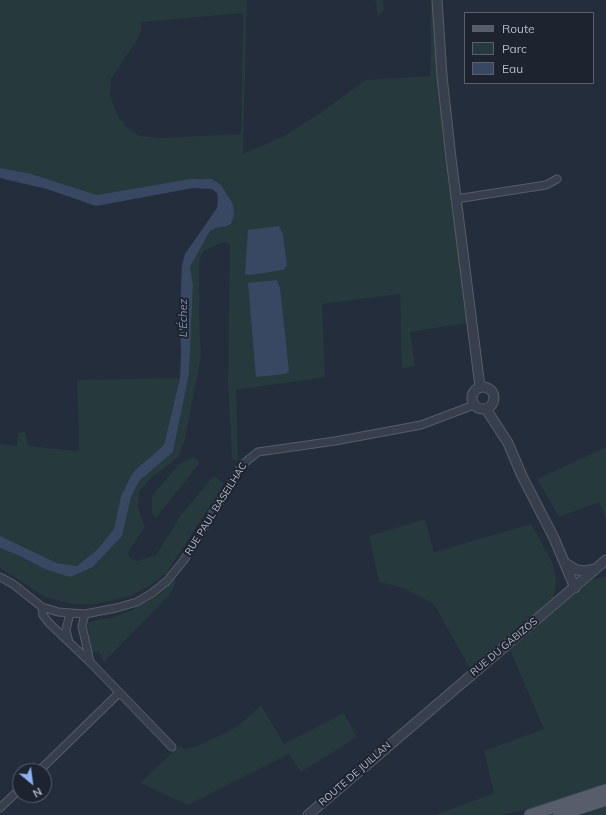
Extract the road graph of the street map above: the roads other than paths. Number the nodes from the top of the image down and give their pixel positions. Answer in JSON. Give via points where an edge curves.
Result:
{"nodes":[{"id":1,"x":437,"y":0,"type":"edge"},
{"id":2,"x":557,"y":179,"type":"dead end"},
{"id":3,"x":456,"y":199,"type":"junction"},
{"id":4,"x":480,"y":387,"type":"junction"},
{"id":5,"x":474,"y":405,"type":"junction"},
{"id":6,"x":486,"y":409,"type":"junction"},
{"id":7,"x":606,"y":560,"type":"edge"},
{"id":8,"x":565,"y":563,"type":"junction"},
{"id":9,"x":596,"y":569,"type":"junction"},
{"id":10,"x":0,"y":577,"type":"edge"},
{"id":11,"x":575,"y":588,"type":"junction"},
{"id":12,"x":42,"y":607,"type":"junction"},
{"id":13,"x":70,"y":613,"type":"junction"},
{"id":14,"x":84,"y":614,"type":"junction"},
{"id":15,"x":69,"y":643,"type":"junction"},
{"id":16,"x":90,"y":662,"type":"junction"},
{"id":17,"x":119,"y":694,"type":"junction"},
{"id":18,"x":402,"y":734,"type":"joint"},
{"id":19,"x":172,"y":747,"type":"dead end"},
{"id":20,"x":47,"y":763,"type":"edge"},
{"id":21,"x":604,"y":796,"type":"edge"},
{"id":22,"x":12,"y":797,"type":"edge"},
{"id":23,"x":0,"y":808,"type":"edge"},
{"id":24,"x":308,"y":815,"type":"edge"},
{"id":25,"x":530,"y":815,"type":"edge"},
{"id":26,"x":559,"y":815,"type":"edge"}],
"edges":[{"from":1,"to":3,"type":"street","via":[[442,76]]},
{"from":2,"to":3,"type":"street","via":[[546,185]]},
{"from":3,"to":4,"type":"street"},
{"from":4,"to":5,"type":"street","via":[[473,393]]},
{"from":4,"to":6,"type":"street","via":[[488,388],[494,394],[493,403]]},
{"from":5,"to":6,"type":"street"},
{"from":5,"to":14,"type":"street","name":"RUE PAUL BASEILHAC","via":[[421,425],[258,452],[243,464],[184,560],[167,581],[137,602]]},
{"from":6,"to":8,"type":"street","via":[[508,443]]},
{"from":7,"to":9,"type":"street","name":"RUE DU GABIZOS"},
{"from":8,"to":9,"type":"street","via":[[585,572]]},
{"from":8,"to":11,"type":"street"},
{"from":9,"to":11,"type":"street","name":"RUE DU GABIZOS"},
{"from":10,"to":12,"type":"street","via":[[14,584]]},
{"from":11,"to":18,"type":"street","name":"RUE DU GABIZOS"},
{"from":12,"to":13,"type":"street","name":"RUE PAUL BASEILHAC"},
{"from":12,"to":15,"type":"street","via":[[43,615]]},
{"from":13,"to":14,"type":"street","name":"RUE PAUL BASEILHAC"},
{"from":13,"to":15,"type":"street","via":[[66,630]]},
{"from":14,"to":16,"type":"street","via":[[82,626]]},
{"from":15,"to":16,"type":"street"},
{"from":16,"to":17,"type":"street"},
{"from":17,"to":19,"type":"street"},
{"from":17,"to":20,"type":"street"},
{"from":18,"to":24,"type":"street","name":"ROUTE DE JUILLAN"},
{"from":21,"to":25,"type":"main road"},
{"from":21,"to":26,"type":"main road"},
{"from":22,"to":23,"type":"street"}]}
